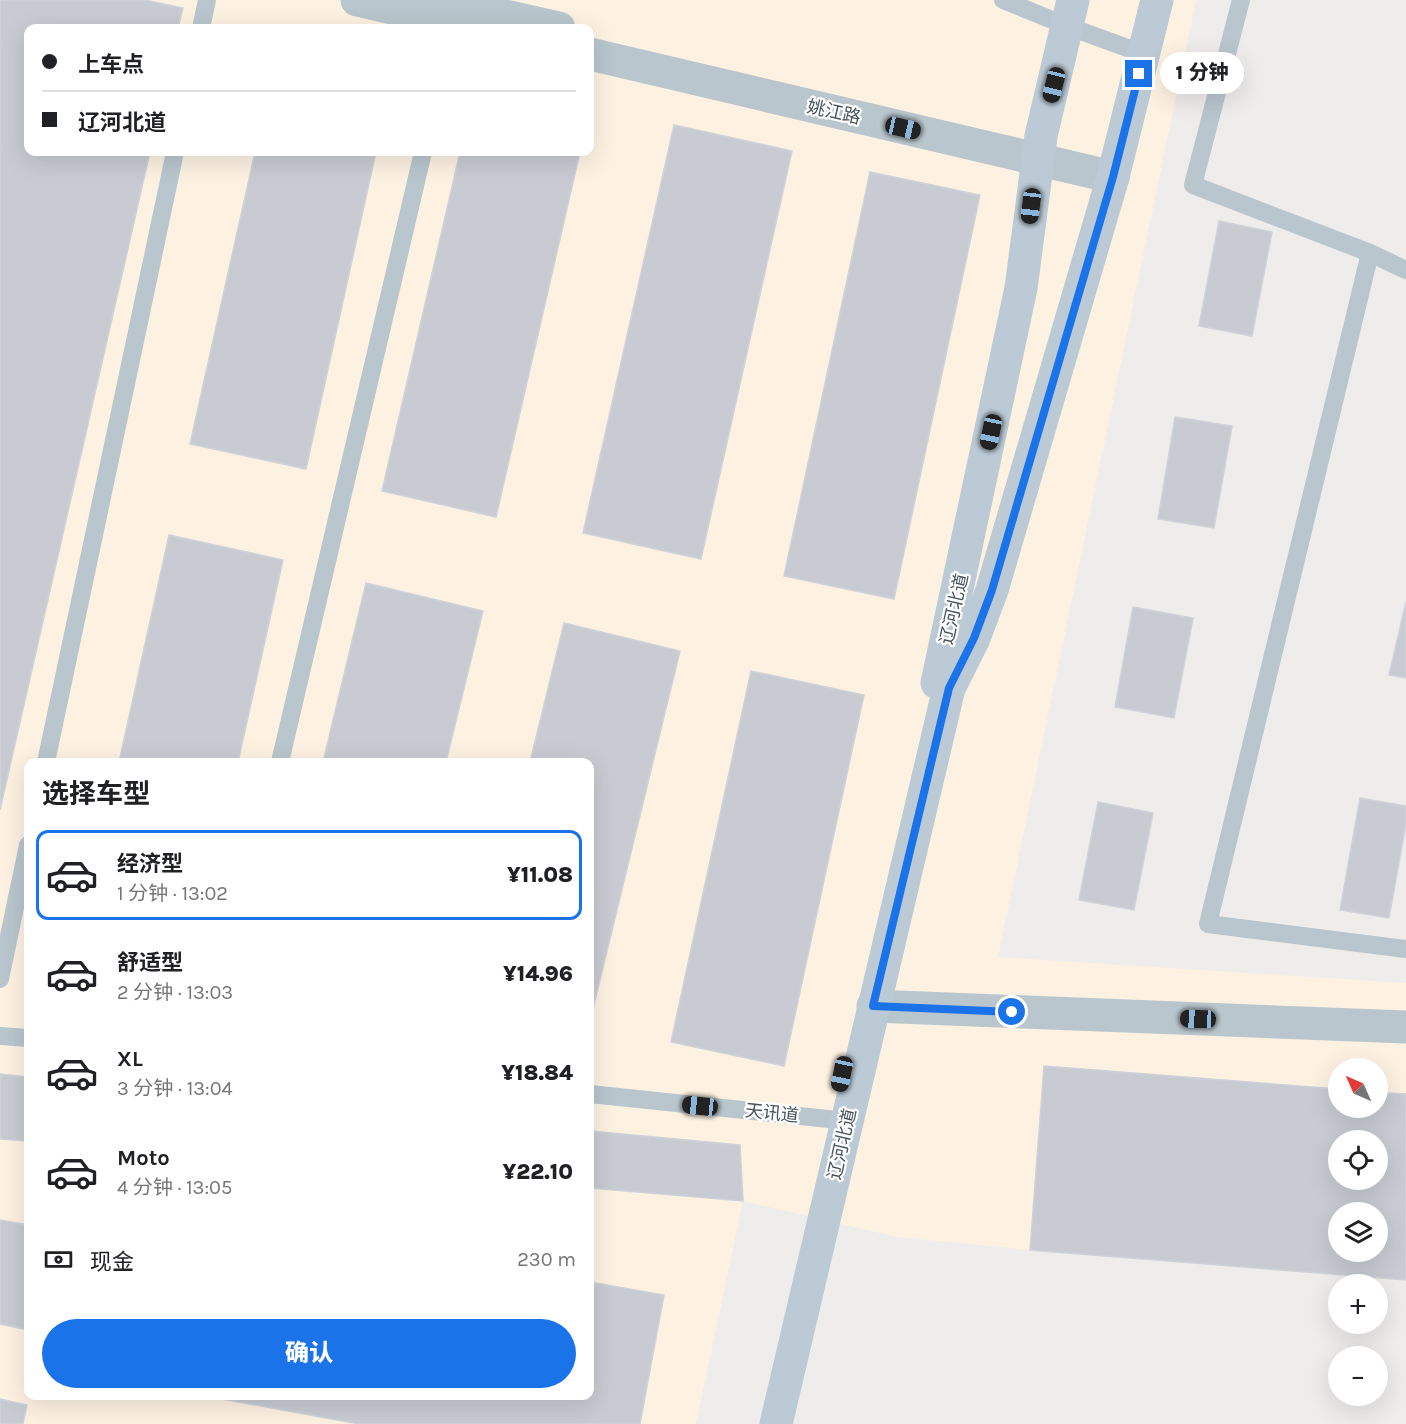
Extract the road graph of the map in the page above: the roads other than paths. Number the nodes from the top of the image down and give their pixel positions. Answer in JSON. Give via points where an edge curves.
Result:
{"nodes":[{"id":1,"x":207,"y":0,"type":"edge"},
{"id":2,"x":357,"y":0,"type":"edge"},
{"id":3,"x":1003,"y":0,"type":"edge"},
{"id":4,"x":1157,"y":0,"type":"edge"},
{"id":5,"x":1241,"y":0,"type":"edge"},
{"id":6,"x":1070,"y":13,"type":"edge"},
{"id":7,"x":455,"y":17,"type":"edge"},
{"id":8,"x":202,"y":24,"type":"edge"},
{"id":9,"x":521,"y":24,"type":"edge"},
{"id":10,"x":594,"y":37,"type":"edge"},
{"id":11,"x":1144,"y":54,"type":"junction"},
{"id":12,"x":594,"y":55,"type":"edge"},
{"id":13,"x":1039,"y":148,"type":"junction"},
{"id":14,"x":174,"y":156,"type":"edge"},
{"id":15,"x":422,"y":156,"type":"edge"},
{"id":16,"x":1113,"y":177,"type":"junction"},
{"id":17,"x":1370,"y":253,"type":"junction"},
{"id":18,"x":1406,"y":270,"type":"edge"},
{"id":19,"x":47,"y":758,"type":"edge"},
{"id":20,"x":281,"y":758,"type":"edge"},
{"id":21,"x":24,"y":863,"type":"edge"},
{"id":22,"x":1406,"y":949,"type":"edge"},
{"id":23,"x":1,"y":968,"type":"edge"},
{"id":24,"x":873,"y":1006,"type":"junction"},
{"id":25,"x":1406,"y":1027,"type":"edge"},
{"id":26,"x":0,"y":1036,"type":"edge"},
{"id":27,"x":24,"y":1038,"type":"edge"},
{"id":28,"x":594,"y":1094,"type":"edge"},
{"id":29,"x":840,"y":1121,"type":"junction"},
{"id":30,"x":763,"y":1424,"type":"edge"},
{"id":31,"x":776,"y":1424,"type":"edge"}],
"edges":[{"from":1,"to":8,"type":"lane"},
{"from":2,"to":7,"type":"street"},
{"from":3,"to":6,"type":"lane"},
{"from":4,"to":11,"type":"street","name":"辽河北道"},
{"from":5,"to":17,"type":"lane","via":[[1193,185]]},
{"from":6,"to":11,"type":"lane"},
{"from":6,"to":13,"type":"street","name":"辽河北道"},
{"from":7,"to":9,"type":"street"},
{"from":10,"to":13,"type":"street","name":"姚江路","via":[[1004,130]]},
{"from":11,"to":16,"type":"street","name":"辽河北道"},
{"from":12,"to":13,"type":"street","name":"姚江路"},
{"from":13,"to":16,"type":"street","name":"姚江路"},
{"from":13,"to":29,"type":"street","name":"辽河北道","via":[[1021,288],[954,610],[857,1005]]},
{"from":14,"to":19,"type":"lane"},
{"from":15,"to":20,"type":"lane"},
{"from":16,"to":24,"type":"street","name":"辽河北道","via":[[992,590],[949,688]]},
{"from":17,"to":18,"type":"lane"},
{"from":17,"to":22,"type":"lane","via":[[1208,924]]},
{"from":21,"to":23,"type":"lane"},
{"from":24,"to":25,"type":"street"},
{"from":24,"to":29,"type":"street","name":"辽河北道"},
{"from":26,"to":27,"type":"lane"},
{"from":28,"to":29,"type":"lane","name":"天讯道"},
{"from":29,"to":30,"type":"street","name":"辽河北道"},
{"from":29,"to":31,"type":"street","name":"辽河北道"}]}
